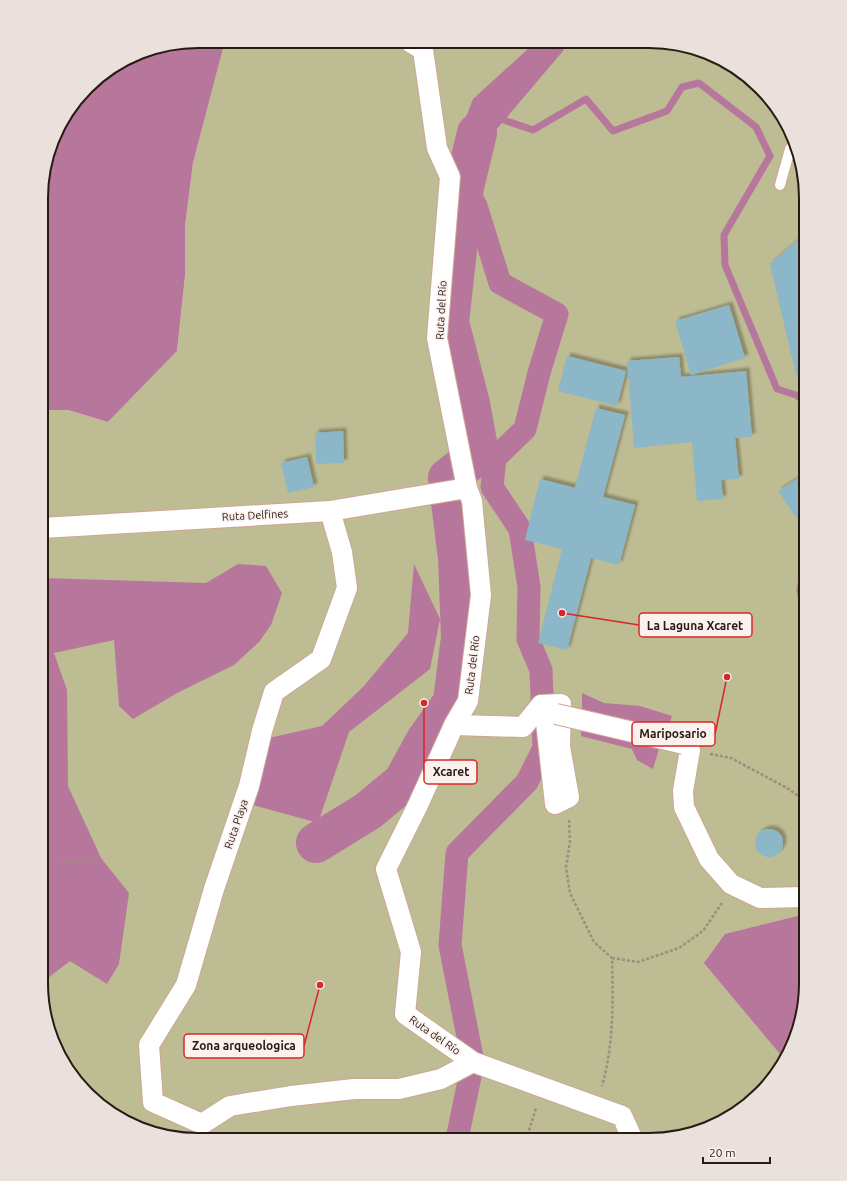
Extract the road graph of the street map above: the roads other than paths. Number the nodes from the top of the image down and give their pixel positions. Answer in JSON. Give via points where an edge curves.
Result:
{"nodes":[{"id":1,"x":420,"y":48,"type":"edge"},
{"id":2,"x":790,"y":148,"type":"edge"},
{"id":3,"x":780,"y":185,"type":"dead end"},
{"id":4,"x":467,"y":488,"type":"junction"},
{"id":5,"x":330,"y":511,"type":"junction"},
{"id":6,"x":48,"y":528,"type":"edge"},
{"id":7,"x":561,"y":715,"type":"edge"},
{"id":8,"x":561,"y":715,"type":"edge"},
{"id":9,"x":561,"y":715,"type":"edge"},
{"id":10,"x":561,"y":715,"type":"edge"},
{"id":11,"x":454,"y":724,"type":"junction"},
{"id":12,"x":799,"y":897,"type":"edge"},
{"id":13,"x":473,"y":1062,"type":"junction"},
{"id":14,"x":204,"y":1131,"type":"edge"},
{"id":15,"x":630,"y":1133,"type":"edge"}],
"edges":[{"from":1,"to":4,"type":"street","name":"Ruta del Río","via":[[423,50],[437,148],[450,177],[437,338]]},
{"from":2,"to":3,"type":"lane"},
{"from":4,"to":5,"type":"street","name":"Ruta Delfines"},
{"from":4,"to":11,"type":"street","name":"Ruta del Río","via":[[472,501],[481,594],[468,701]]},
{"from":5,"to":6,"type":"street","name":"Ruta Delfines"},
{"from":5,"to":14,"type":"street","name":"Ruta Playa","via":[[342,552],[348,588],[321,659],[274,692],[249,786],[214,889],[186,985],[149,1045],[152,1102]]},
{"from":7,"to":11,"type":"street","bridge":true,"via":[[562,704],[541,704],[523,727]]},
{"from":8,"to":9,"type":"street","bridge":true,"via":[[560,747],[569,798],[555,804],[546,722],[556,714]]},
{"from":10,"to":12,"type":"street","bridge":true,"via":[[684,744],[690,750],[683,791],[684,807],[709,859],[731,884],[760,898]]},
{"from":11,"to":13,"type":"street","name":"Ruta del Río","via":[[386,869],[410,952],[405,1014]]},
{"from":13,"to":14,"type":"street","name":"Ruta Playa","via":[[441,1079],[399,1089],[354,1089],[230,1106]]},
{"from":13,"to":15,"type":"street","name":"Ruta del Río","via":[[622,1116]]}]}
